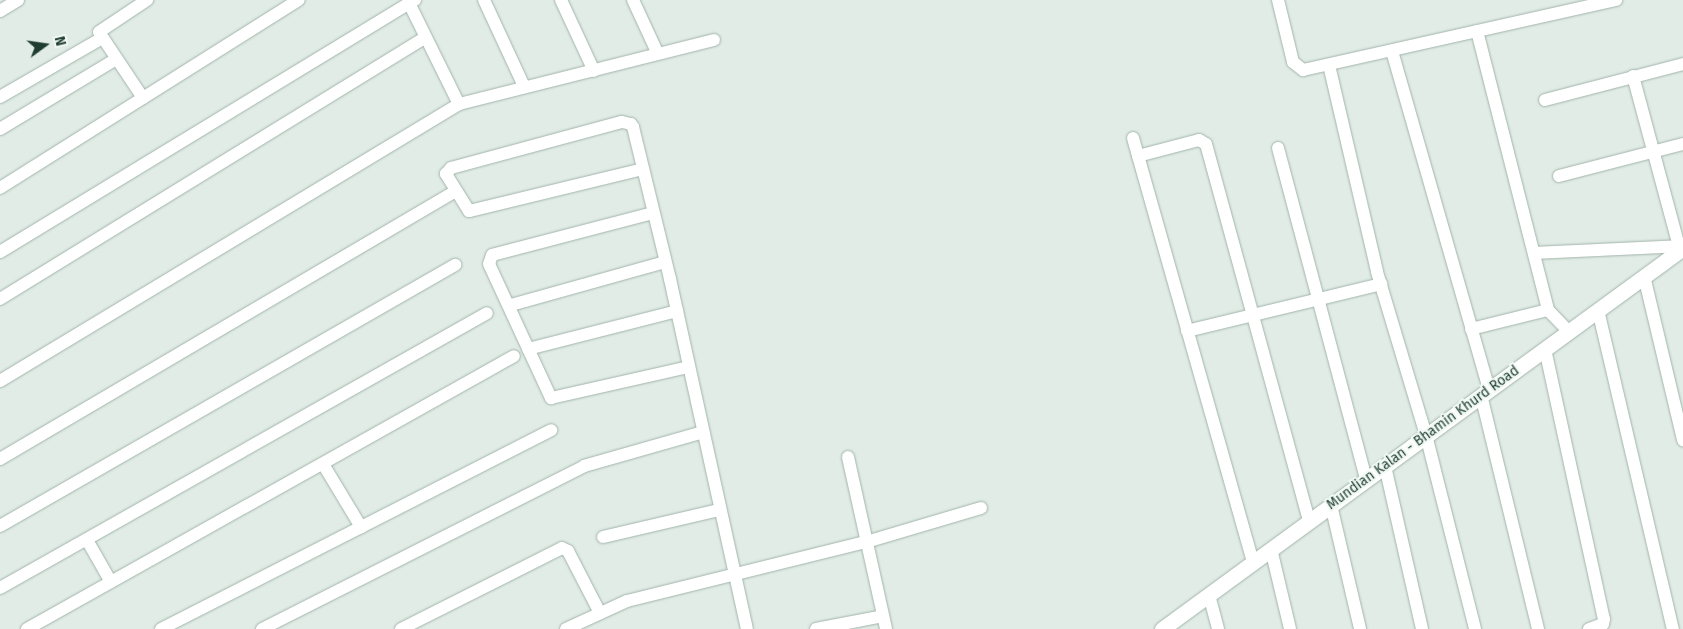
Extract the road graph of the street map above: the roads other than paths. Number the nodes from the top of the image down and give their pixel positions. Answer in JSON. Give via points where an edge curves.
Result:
{"nodes":[{"id":1,"x":18,"y":0,"type":"edge"},
{"id":2,"x":148,"y":0,"type":"edge"},
{"id":3,"x":299,"y":0,"type":"edge"},
{"id":4,"x":484,"y":0,"type":"edge"},
{"id":5,"x":561,"y":0,"type":"edge"},
{"id":6,"x":633,"y":0,"type":"edge"},
{"id":7,"x":1281,"y":0,"type":"edge"},
{"id":8,"x":1616,"y":0,"type":"edge"},
{"id":9,"x":412,"y":2,"type":"edge"},
{"id":10,"x":0,"y":11,"type":"edge"},
{"id":11,"x":1477,"y":32,"type":"junction"},
{"id":12,"x":102,"y":38,"type":"junction"},
{"id":13,"x":424,"y":38,"type":"junction"},
{"id":14,"x":714,"y":40,"type":"dead end"},
{"id":15,"x":1392,"y":51,"type":"junction"},
{"id":16,"x":656,"y":52,"type":"junction"},
{"id":17,"x":116,"y":59,"type":"junction"},
{"id":18,"x":1683,"y":64,"type":"edge"},
{"id":19,"x":1329,"y":65,"type":"junction"},
{"id":20,"x":594,"y":71,"type":"junction"},
{"id":21,"x":1634,"y":76,"type":"junction"},
{"id":22,"x":524,"y":86,"type":"junction"},
{"id":23,"x":0,"y":97,"type":"edge"},
{"id":24,"x":143,"y":98,"type":"junction"},
{"id":25,"x":1545,"y":100,"type":"dead end"},
{"id":26,"x":458,"y":104,"type":"junction"},
{"id":27,"x":0,"y":129,"type":"edge"},
{"id":28,"x":1134,"y":138,"type":"dead end"},
{"id":29,"x":1683,"y":144,"type":"edge"},
{"id":30,"x":1278,"y":148,"type":"dead end"},
{"id":31,"x":1655,"y":153,"type":"junction"},
{"id":32,"x":1138,"y":156,"type":"junction"},
{"id":33,"x":643,"y":169,"type":"junction"},
{"id":34,"x":1559,"y":176,"type":"dead end"},
{"id":35,"x":0,"y":188,"type":"edge"},
{"id":36,"x":454,"y":192,"type":"junction"},
{"id":37,"x":653,"y":213,"type":"junction"},
{"id":38,"x":1682,"y":246,"type":"edge"},
{"id":39,"x":0,"y":252,"type":"edge"},
{"id":40,"x":1534,"y":254,"type":"junction"},
{"id":41,"x":665,"y":262,"type":"junction"},
{"id":42,"x":455,"y":265,"type":"dead end"},
{"id":43,"x":1644,"y":276,"type":"junction"},
{"id":44,"x":1380,"y":284,"type":"junction"},
{"id":45,"x":1316,"y":298,"type":"junction"},
{"id":46,"x":0,"y":299,"type":"edge"},
{"id":47,"x":510,"y":305,"type":"junction"},
{"id":48,"x":1548,"y":310,"type":"junction"},
{"id":49,"x":1598,"y":310,"type":"junction"},
{"id":50,"x":676,"y":311,"type":"junction"},
{"id":51,"x":487,"y":313,"type":"dead end"},
{"id":52,"x":1249,"y":315,"type":"junction"},
{"id":53,"x":1472,"y":328,"type":"junction"},
{"id":54,"x":1187,"y":331,"type":"junction"},
{"id":55,"x":1568,"y":331,"type":"junction"},
{"id":56,"x":528,"y":349,"type":"junction"},
{"id":57,"x":1545,"y":349,"type":"junction"},
{"id":58,"x":514,"y":356,"type":"dead end"},
{"id":59,"x":689,"y":368,"type":"junction"},
{"id":60,"x":0,"y":380,"type":"edge"},
{"id":61,"x":1485,"y":392,"type":"junction"},
{"id":62,"x":550,"y":430,"type":"dead end"},
{"id":63,"x":703,"y":432,"type":"junction"},
{"id":64,"x":1426,"y":435,"type":"junction"},
{"id":65,"x":1683,"y":440,"type":"edge"},
{"id":66,"x":848,"y":457,"type":"dead end"},
{"id":67,"x":0,"y":458,"type":"edge"},
{"id":68,"x":323,"y":464,"type":"junction"},
{"id":69,"x":1385,"y":466,"type":"junction"},
{"id":70,"x":1366,"y":479,"type":"junction"},
{"id":71,"x":1331,"y":505,"type":"junction"},
{"id":72,"x":981,"y":508,"type":"dead end"},
{"id":73,"x":719,"y":510,"type":"junction"},
{"id":74,"x":1309,"y":521,"type":"junction"},
{"id":75,"x":0,"y":526,"type":"edge"},
{"id":76,"x":361,"y":527,"type":"junction"},
{"id":77,"x":603,"y":537,"type":"dead end"},
{"id":78,"x":87,"y":540,"type":"junction"},
{"id":79,"x":866,"y":542,"type":"junction"},
{"id":80,"x":1271,"y":549,"type":"junction"},
{"id":81,"x":1253,"y":562,"type":"junction"},
{"id":82,"x":735,"y":575,"type":"junction"},
{"id":83,"x":111,"y":582,"type":"junction"},
{"id":84,"x":0,"y":588,"type":"edge"},
{"id":85,"x":1209,"y":594,"type":"junction"},
{"id":86,"x":600,"y":613,"type":"junction"},
{"id":87,"x":883,"y":616,"type":"junction"},
{"id":88,"x":27,"y":629,"type":"edge"},
{"id":89,"x":161,"y":629,"type":"edge"},
{"id":90,"x":262,"y":629,"type":"edge"},
{"id":91,"x":401,"y":629,"type":"edge"},
{"id":92,"x":566,"y":629,"type":"edge"},
{"id":93,"x":747,"y":629,"type":"edge"},
{"id":94,"x":816,"y":629,"type":"edge"},
{"id":95,"x":886,"y":629,"type":"edge"},
{"id":96,"x":1162,"y":629,"type":"edge"},
{"id":97,"x":1218,"y":629,"type":"edge"},
{"id":98,"x":1290,"y":629,"type":"edge"},
{"id":99,"x":1360,"y":629,"type":"edge"},
{"id":100,"x":1422,"y":629,"type":"edge"},
{"id":101,"x":1475,"y":629,"type":"edge"},
{"id":102,"x":1538,"y":629,"type":"edge"},
{"id":103,"x":1589,"y":629,"type":"edge"},
{"id":104,"x":1674,"y":629,"type":"edge"}],
"edges":[{"from":1,"to":10,"type":"street"},
{"from":2,"to":12,"type":"street","via":[[100,29]]},
{"from":3,"to":24,"type":"street"},
{"from":4,"to":22,"type":"street"},
{"from":5,"to":20,"type":"street"},
{"from":6,"to":16,"type":"street"},
{"from":7,"to":19,"type":"street","via":[[1298,68]]},
{"from":8,"to":11,"type":"street"},
{"from":9,"to":13,"type":"street"},
{"from":9,"to":39,"type":"street"},
{"from":11,"to":15,"type":"street"},
{"from":11,"to":40,"type":"street"},
{"from":12,"to":17,"type":"street"},
{"from":12,"to":23,"type":"street"},
{"from":13,"to":26,"type":"street"},
{"from":13,"to":46,"type":"street"},
{"from":14,"to":16,"type":"street"},
{"from":15,"to":19,"type":"street"},
{"from":15,"to":53,"type":"street"},
{"from":16,"to":20,"type":"street"},
{"from":17,"to":24,"type":"street"},
{"from":17,"to":27,"type":"street"},
{"from":18,"to":21,"type":"street"},
{"from":19,"to":44,"type":"street"},
{"from":20,"to":22,"type":"street"},
{"from":21,"to":25,"type":"street"},
{"from":21,"to":31,"type":"street"},
{"from":22,"to":26,"type":"street"},
{"from":24,"to":35,"type":"street"},
{"from":26,"to":60,"type":"street"},
{"from":28,"to":32,"type":"street"},
{"from":29,"to":31,"type":"street"},
{"from":30,"to":45,"type":"street"},
{"from":31,"to":34,"type":"street"},
{"from":31,"to":38,"type":"street"},
{"from":32,"to":52,"type":"street","via":[[1199,140],[1206,144]]},
{"from":32,"to":54,"type":"street"},
{"from":33,"to":36,"type":"street","via":[[469,211]]},
{"from":33,"to":36,"type":"street","via":[[633,127],[626,121],[451,168],[446,175]]},
{"from":33,"to":37,"type":"street"},
{"from":36,"to":67,"type":"street"},
{"from":37,"to":41,"type":"street"},
{"from":37,"to":47,"type":"street","via":[[491,256],[489,264]]},
{"from":38,"to":40,"type":"street"},
{"from":38,"to":43,"type":"street","name":"Mundian Kalan - Bhamin Khurd Road"},
{"from":40,"to":48,"type":"street"},
{"from":41,"to":47,"type":"street"},
{"from":41,"to":50,"type":"street"},
{"from":42,"to":75,"type":"street"},
{"from":43,"to":49,"type":"street","name":"Mundian Kalan - Bhamin Khurd Road"},
{"from":43,"to":65,"type":"street"},
{"from":44,"to":45,"type":"street"},
{"from":44,"to":64,"type":"street"},
{"from":45,"to":52,"type":"street"},
{"from":45,"to":70,"type":"street"},
{"from":47,"to":56,"type":"street"},
{"from":48,"to":53,"type":"street"},
{"from":48,"to":55,"type":"street"},
{"from":49,"to":55,"type":"street","name":"Mundian Kalan - Bhamin Khurd Road"},
{"from":49,"to":104,"type":"street"},
{"from":50,"to":56,"type":"street"},
{"from":50,"to":59,"type":"street"},
{"from":51,"to":78,"type":"street"},
{"from":52,"to":54,"type":"street"},
{"from":52,"to":74,"type":"street"},
{"from":53,"to":61,"type":"street"},
{"from":54,"to":81,"type":"street"},
{"from":55,"to":57,"type":"street","name":"Mundian Kalan - Bhamin Khurd Road"},
{"from":56,"to":59,"type":"street","via":[[552,399]]},
{"from":57,"to":61,"type":"street","name":"Mundian Kalan - Bhamin Khurd Road"},
{"from":57,"to":103,"type":"street","via":[[1604,619],[1603,624]]},
{"from":58,"to":68,"type":"street"},
{"from":59,"to":63,"type":"street"},
{"from":61,"to":64,"type":"street","name":"Mundian Kalan - Bhamin Khurd Road"},
{"from":61,"to":102,"type":"street"},
{"from":62,"to":76,"type":"street"},
{"from":63,"to":73,"type":"street"},
{"from":63,"to":90,"type":"street","via":[[584,466]]},
{"from":64,"to":69,"type":"street","name":"Mundian Kalan - Bhamin Khurd Road"},
{"from":64,"to":101,"type":"street"},
{"from":66,"to":79,"type":"street"},
{"from":68,"to":76,"type":"street"},
{"from":68,"to":83,"type":"street"},
{"from":69,"to":70,"type":"street","name":"Mundian Kalan - Bhamin Khurd Road"},
{"from":69,"to":100,"type":"street"},
{"from":70,"to":71,"type":"street","name":"Mundian Kalan - Bhamin Khurd Road"},
{"from":71,"to":74,"type":"street","name":"Mundian Kalan - Bhamin Khurd Road"},
{"from":71,"to":99,"type":"street"},
{"from":72,"to":79,"type":"street"},
{"from":73,"to":77,"type":"street"},
{"from":73,"to":82,"type":"street"},
{"from":74,"to":80,"type":"street","name":"Mundian Kalan - Bhamin Khurd Road"},
{"from":76,"to":89,"type":"street"},
{"from":78,"to":83,"type":"street"},
{"from":78,"to":84,"type":"street"},
{"from":79,"to":82,"type":"street"},
{"from":79,"to":87,"type":"street"},
{"from":80,"to":81,"type":"street","name":"Mundian Kalan - Bhamin Khurd Road"},
{"from":80,"to":98,"type":"street"},
{"from":81,"to":85,"type":"street","name":"Mundian Kalan - Bhamin Khurd Road"},
{"from":82,"to":86,"type":"street","via":[[627,601]]},
{"from":82,"to":93,"type":"street"},
{"from":83,"to":88,"type":"street"},
{"from":85,"to":96,"type":"street","name":"Mundian Kalan - Bhamin Khurd Road"},
{"from":85,"to":97,"type":"street"},
{"from":86,"to":91,"type":"street","via":[[568,551],[562,548]]},
{"from":86,"to":92,"type":"street"},
{"from":87,"to":94,"type":"street"},
{"from":87,"to":95,"type":"street"}]}
